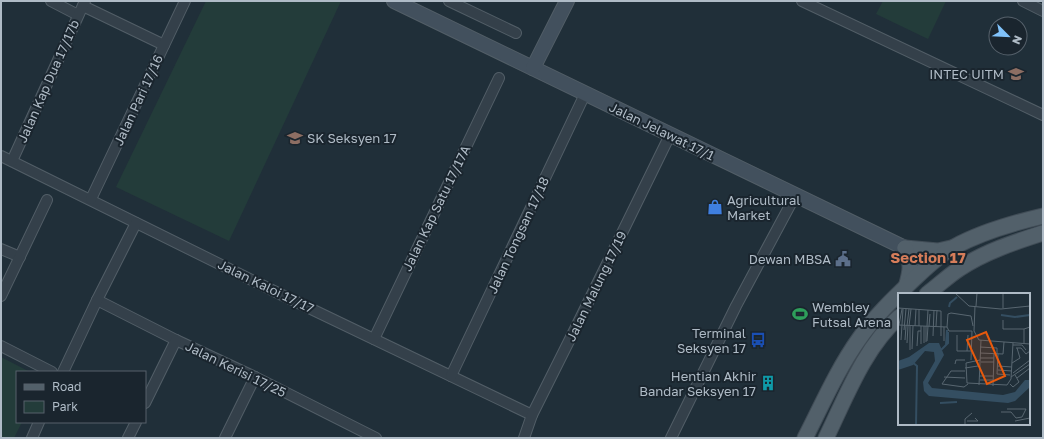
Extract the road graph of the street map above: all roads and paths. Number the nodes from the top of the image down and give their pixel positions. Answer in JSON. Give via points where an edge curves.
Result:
{"nodes":[{"id":1,"x":51,"y":1,"type":"edge"},
{"id":2,"x":185,"y":1,"type":"edge"},
{"id":3,"x":394,"y":1,"type":"edge"},
{"id":4,"x":449,"y":1,"type":"edge"},
{"id":5,"x":567,"y":1,"type":"edge"},
{"id":6,"x":802,"y":1,"type":"edge"},
{"id":7,"x":1023,"y":1,"type":"edge"},
{"id":8,"x":82,"y":7,"type":"edge"},
{"id":9,"x":1043,"y":11,"type":"edge"},
{"id":10,"x":516,"y":33,"type":"dead end"},
{"id":11,"x":164,"y":45,"type":"junction"},
{"id":12,"x":533,"y":68,"type":"junction"},
{"id":13,"x":499,"y":78,"type":"dead end"},
{"id":14,"x":585,"y":94,"type":"junction"},
{"id":15,"x":1043,"y":115,"type":"edge"},
{"id":16,"x":670,"y":135,"type":"junction"},
{"id":17,"x":1,"y":156,"type":"edge"},
{"id":18,"x":12,"y":161,"type":"junction"},
{"id":19,"x":795,"y":196,"type":"junction"},
{"id":20,"x":90,"y":199,"type":"junction"},
{"id":21,"x":47,"y":200,"type":"dead end"},
{"id":22,"x":1043,"y":216,"type":"edge"},
{"id":23,"x":136,"y":223,"type":"junction"},
{"id":24,"x":1043,"y":233,"type":"edge"},
{"id":25,"x":905,"y":248,"type":"junction"},
{"id":26,"x":952,"y":248,"type":"junction"},
{"id":27,"x":1,"y":249,"type":"edge"},
{"id":28,"x":20,"y":257,"type":"junction"},
{"id":29,"x":929,"y":266,"type":"junction"},
{"id":30,"x":959,"y":269,"type":"junction"},
{"id":31,"x":906,"y":286,"type":"junction"},
{"id":32,"x":899,"y":293,"type":"edge"},
{"id":33,"x":928,"y":293,"type":"edge"},
{"id":34,"x":898,"y":294,"type":"edge"},
{"id":35,"x":1,"y":296,"type":"edge"},
{"id":36,"x":97,"y":300,"type":"junction"},
{"id":37,"x":898,"y":318,"type":"edge"},
{"id":38,"x":374,"y":339,"type":"junction"},
{"id":39,"x":176,"y":340,"type":"junction"},
{"id":40,"x":1,"y":346,"type":"edge"},
{"id":41,"x":50,"y":371,"type":"edge"},
{"id":42,"x":63,"y":371,"type":"edge"},
{"id":43,"x":451,"y":376,"type":"junction"},
{"id":44,"x":255,"y":377,"type":"junction"},
{"id":45,"x":146,"y":401,"type":"edge"},
{"id":46,"x":532,"y":415,"type":"junction"},
{"id":47,"x":39,"y":423,"type":"edge"},
{"id":48,"x":136,"y":423,"type":"edge"},
{"id":49,"x":32,"y":438,"type":"edge"},
{"id":50,"x":128,"y":438,"type":"edge"},
{"id":51,"x":225,"y":438,"type":"edge"},
{"id":52,"x":376,"y":438,"type":"edge"},
{"id":53,"x":524,"y":438,"type":"edge"},
{"id":54,"x":671,"y":438,"type":"edge"},
{"id":55,"x":805,"y":438,"type":"edge"},
{"id":56,"x":826,"y":438,"type":"edge"}],
"edges":[{"from":1,"to":8,"type":"street"},
{"from":2,"to":11,"type":"street","name":"Jalan Pari 17/16"},
{"from":3,"to":12,"type":"street","name":"Jalan Jelawat 17/1"},
{"from":4,"to":10,"type":"street"},
{"from":5,"to":12,"type":"street"},
{"from":6,"to":15,"type":"street"},
{"from":7,"to":9,"type":"street"},
{"from":8,"to":11,"type":"street"},
{"from":8,"to":18,"type":"street","name":"Jalan Kap Dua 17/17b"},
{"from":11,"to":20,"type":"street","name":"Jalan Pari 17/16"},
{"from":12,"to":14,"type":"street","name":"Jalan Jelawat 17/1"},
{"from":13,"to":38,"type":"street","name":"Jalan Kap Satu 17/17A"},
{"from":14,"to":16,"type":"street","name":"Jalan Jelawat 17/1"},
{"from":14,"to":43,"type":"street","name":"Jalan Tongsan 17/18"},
{"from":16,"to":19,"type":"street","name":"Jalan Jelawat 17/1"},
{"from":16,"to":46,"type":"street","name":"Jalan Malung 17/19"},
{"from":17,"to":18,"type":"street","name":"Jalan Kaloi 17/17"},
{"from":18,"to":20,"type":"street","name":"Jalan Kaloi 17/17"},
{"from":19,"to":25,"type":"street","name":"Jalan Jelawat 17/1"},
{"from":19,"to":54,"type":"street","via":[[736,306]]},
{"from":20,"to":23,"type":"street","name":"Jalan Kaloi 17/17"},
{"from":21,"to":28,"type":"street"},
{"from":22,"to":26,"type":"main road","via":[[991,232]]},
{"from":23,"to":36,"type":"street"},
{"from":23,"to":38,"type":"street","name":"Jalan Kaloi 17/17"},
{"from":24,"to":30,"type":"main road","via":[[978,258]]},
{"from":25,"to":26,"type":"main road","via":[[938,251]]},
{"from":25,"to":29,"type":"street","name":"Jalan Jelawat 17/1"},
{"from":25,"to":31,"type":"main road","via":[[911,266]]},
{"from":26,"to":29,"type":"main road"},
{"from":27,"to":28,"type":"street"},
{"from":28,"to":35,"type":"street"},
{"from":29,"to":30,"type":"main road","via":[[940,270]]},
{"from":29,"to":31,"type":"main road"},
{"from":30,"to":33,"type":"main road"},
{"from":31,"to":32,"type":"main road"},
{"from":34,"to":55,"type":"main road","via":[[858,340]]},
{"from":36,"to":39,"type":"street","name":"Jalan Kerisi 17/25"},
{"from":36,"to":42,"type":"street"},
{"from":37,"to":56,"type":"main road","via":[[856,374]]},
{"from":38,"to":43,"type":"street","name":"Jalan Kaloi 17/17"},
{"from":39,"to":44,"type":"street","name":"Jalan Kerisi 17/25"},
{"from":39,"to":45,"type":"street"},
{"from":40,"to":41,"type":"street"},
{"from":43,"to":46,"type":"street","name":"Jalan Kaloi 17/17"},
{"from":44,"to":51,"type":"street"},
{"from":44,"to":52,"type":"street","name":"Jalan Kerisi 17/25"},
{"from":46,"to":53,"type":"street","name":"Jalan Malung 17/19"},
{"from":47,"to":49,"type":"street"},
{"from":48,"to":50,"type":"street"}]}
